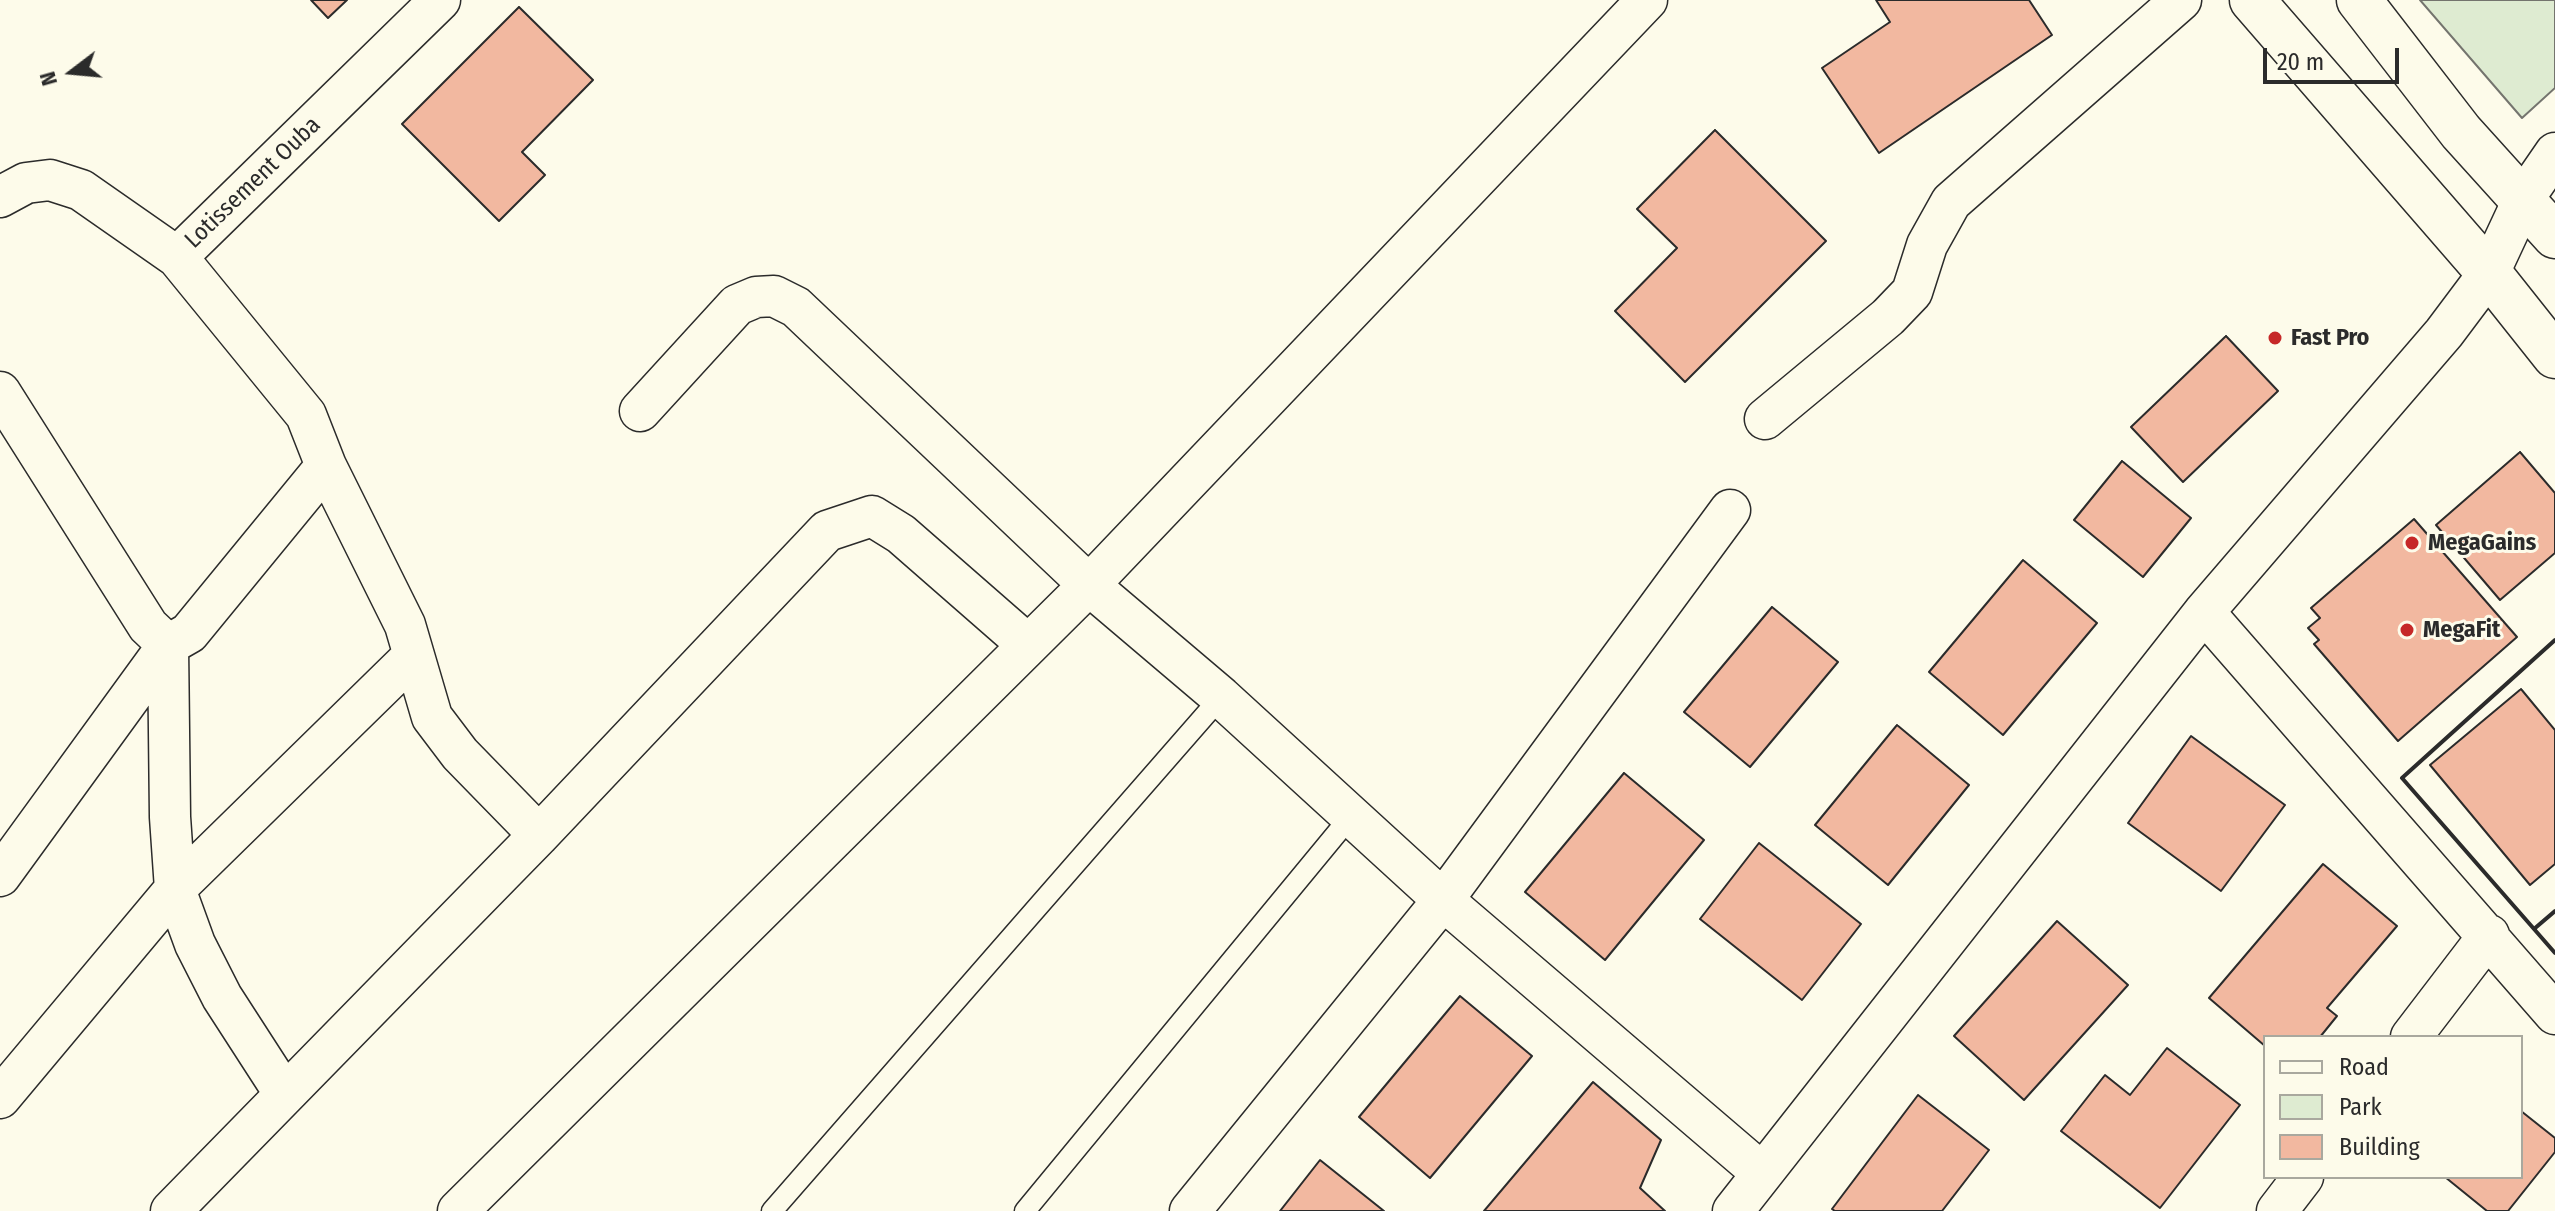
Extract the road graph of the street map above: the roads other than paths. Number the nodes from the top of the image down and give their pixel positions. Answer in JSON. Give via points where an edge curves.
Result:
{"nodes":[{"id":1,"x":440,"y":0,"type":"edge"},
{"id":2,"x":1647,"y":0,"type":"edge"},
{"id":3,"x":2181,"y":0,"type":"edge"},
{"id":4,"x":2252,"y":0,"type":"edge"},
{"id":5,"x":2359,"y":0,"type":"edge"},
{"id":6,"x":2555,"y":153,"type":"edge"},
{"id":7,"x":0,"y":197,"type":"edge"},
{"id":8,"x":2524,"y":198,"type":"junction"},
{"id":9,"x":2555,"y":236,"type":"edge"},
{"id":10,"x":177,"y":257,"type":"junction"},
{"id":11,"x":2489,"y":273,"type":"junction"},
{"id":12,"x":2555,"y":356,"type":"edge"},
{"id":13,"x":0,"y":392,"type":"edge"},
{"id":14,"x":640,"y":411,"type":"dead end"},
{"id":15,"x":1765,"y":419,"type":"dead end"},
{"id":16,"x":326,"y":466,"type":"junction"},
{"id":17,"x":1730,"y":510,"type":"dead end"},
{"id":18,"x":1089,"y":585,"type":"junction"},
{"id":19,"x":2204,"y":612,"type":"junction"},
{"id":20,"x":168,"y":645,"type":"junction"},
{"id":21,"x":1028,"y":645,"type":"junction"},
{"id":22,"x":413,"y":656,"type":"junction"},
{"id":23,"x":1221,"y":697,"type":"junction"},
{"id":24,"x":1351,"y":816,"type":"junction"},
{"id":25,"x":539,"y":835,"type":"junction"},
{"id":26,"x":0,"y":876,"type":"edge"},
{"id":27,"x":175,"y":889,"type":"junction"},
{"id":28,"x":1443,"y":900,"type":"junction"},
{"id":29,"x":2489,"y":935,"type":"junction"},
{"id":30,"x":2555,"y":1014,"type":"edge"},
{"id":31,"x":2413,"y":1035,"type":"edge"},
{"id":32,"x":284,"y":1093,"type":"junction"},
{"id":33,"x":0,"y":1098,"type":"edge"},
{"id":34,"x":1762,"y":1173,"type":"junction"},
{"id":35,"x":2301,"y":1179,"type":"edge"},
{"id":36,"x":171,"y":1211,"type":"edge"},
{"id":37,"x":458,"y":1211,"type":"edge"},
{"id":38,"x":772,"y":1211,"type":"edge"},
{"id":39,"x":1025,"y":1211,"type":"edge"},
{"id":40,"x":1190,"y":1211,"type":"edge"},
{"id":41,"x":1733,"y":1211,"type":"edge"},
{"id":42,"x":2277,"y":1211,"type":"edge"}],
"edges":[{"from":1,"to":10,"type":"street","name":"Lotissement Ouba"},
{"from":2,"to":18,"type":"street"},
{"from":3,"to":15,"type":"street","via":[[1951,202],[1927,245],[1912,292]]},
{"from":4,"to":11,"type":"main road"},
{"from":5,"to":8,"type":"main road","via":[[2461,132]]},
{"from":6,"to":8,"type":"street"},
{"from":7,"to":10,"type":"street","name":"Lotissement Ouba","via":[[26,183],[50,180],[81,190]]},
{"from":8,"to":9,"type":"main road"},
{"from":8,"to":11,"type":"street"},
{"from":10,"to":16,"type":"street","via":[[306,415]]},
{"from":11,"to":12,"type":"main road"},
{"from":11,"to":19,"type":"street","via":[[2444,333]]},
{"from":13,"to":20,"type":"street","via":[[148,626]]},
{"from":14,"to":18,"type":"street","via":[[737,305],[774,296],[796,307]]},
{"from":16,"to":20,"type":"street","via":[[189,633]]},
{"from":16,"to":22,"type":"street","via":[[390,589]]},
{"from":17,"to":28,"type":"street"},
{"from":18,"to":21,"type":"street"},
{"from":18,"to":23,"type":"street"},
{"from":19,"to":29,"type":"street"},
{"from":19,"to":34,"type":"street"},
{"from":20,"to":26,"type":"street"},
{"from":20,"to":27,"type":"street"},
{"from":21,"to":25,"type":"street","via":[[901,534],[872,516],[849,522],[827,531]]},
{"from":21,"to":37,"type":"street"},
{"from":22,"to":25,"type":"street","via":[[432,717],[460,754]]},
{"from":22,"to":27,"type":"street"},
{"from":23,"to":24,"type":"street"},
{"from":23,"to":38,"type":"lane"},
{"from":24,"to":28,"type":"street"},
{"from":24,"to":39,"type":"lane"},
{"from":25,"to":32,"type":"street"},
{"from":27,"to":32,"type":"street","via":[[222,997]]},
{"from":27,"to":33,"type":"street"},
{"from":28,"to":34,"type":"street"},
{"from":28,"to":40,"type":"street"},
{"from":29,"to":30,"type":"street"},
{"from":29,"to":31,"type":"street"},
{"from":32,"to":36,"type":"street"},
{"from":34,"to":41,"type":"street"},
{"from":35,"to":42,"type":"street"}]}
